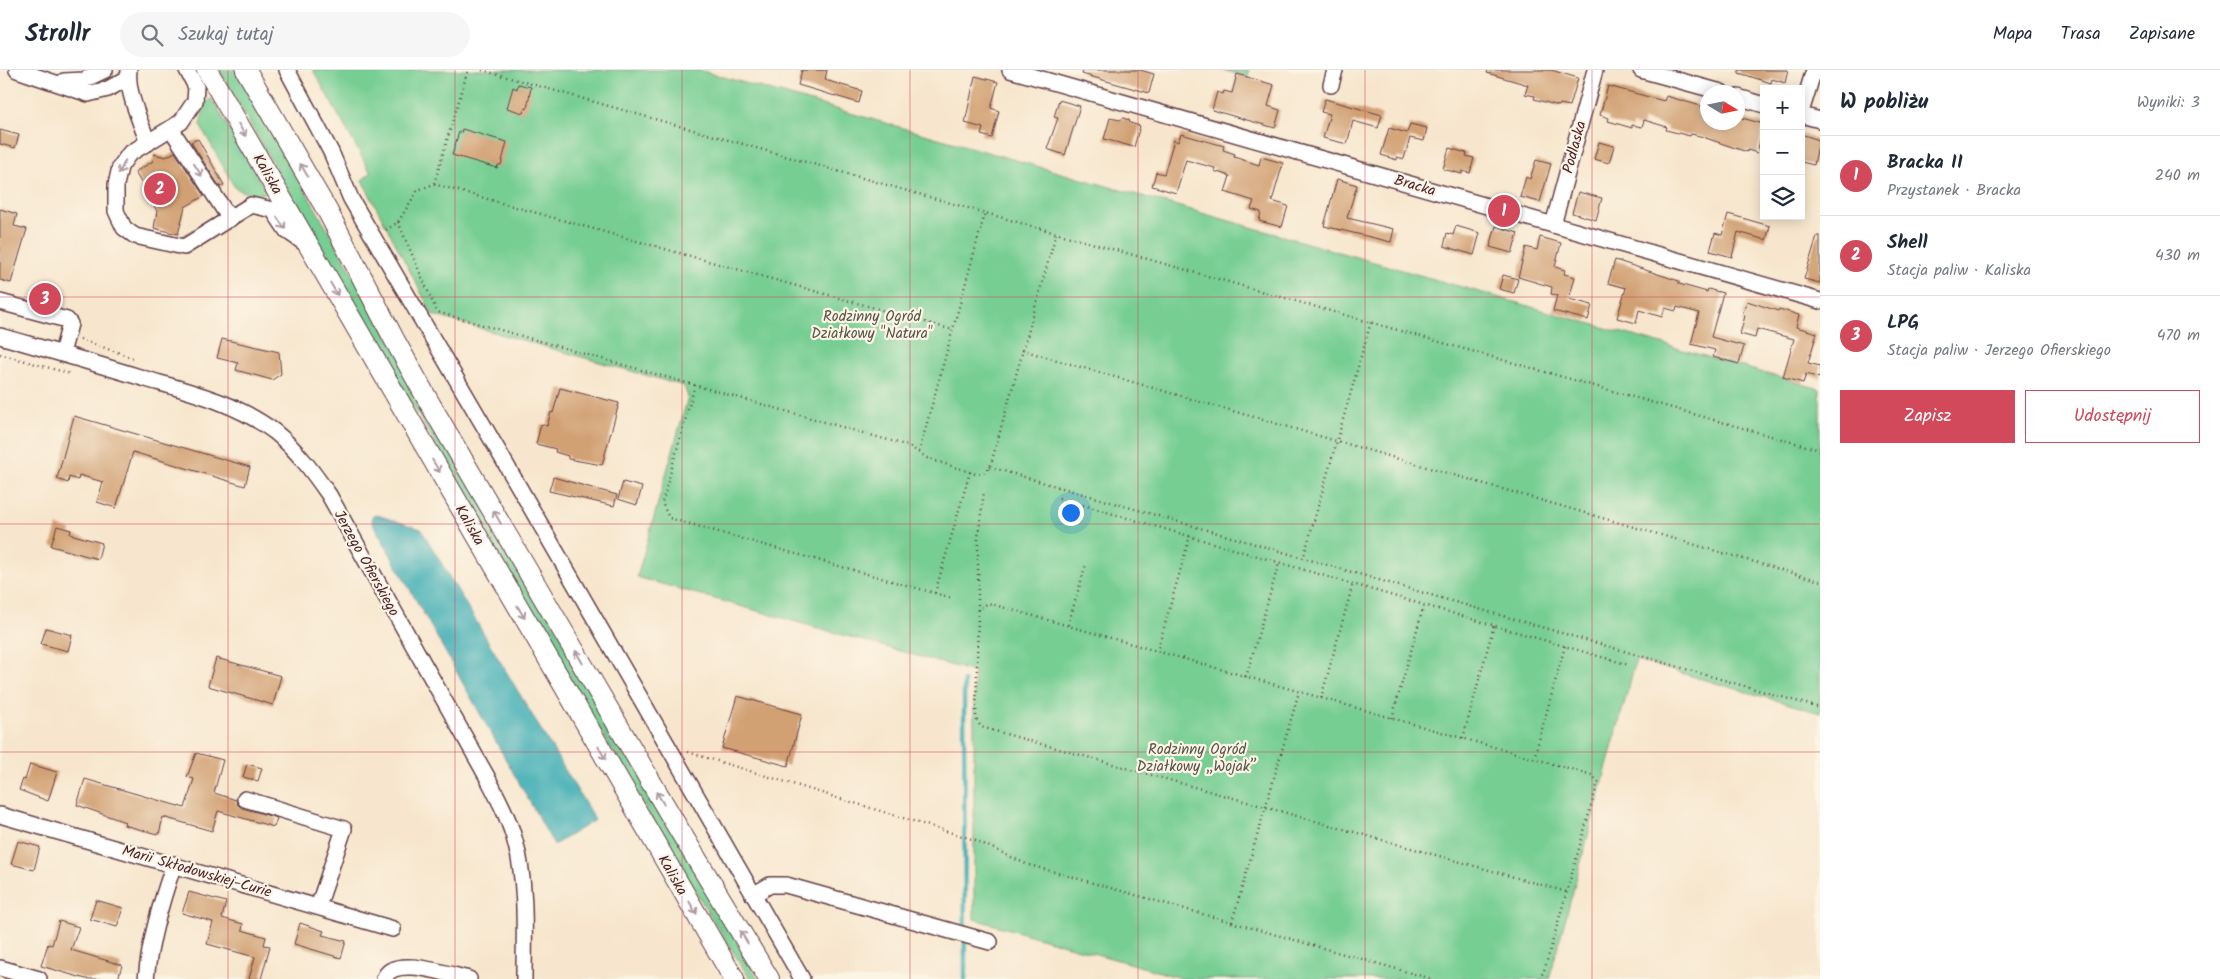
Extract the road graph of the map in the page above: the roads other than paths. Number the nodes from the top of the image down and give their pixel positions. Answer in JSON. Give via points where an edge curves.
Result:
{"nodes":[{"id":1,"x":105,"y":70,"type":"edge"},
{"id":2,"x":187,"y":70,"type":"edge"},
{"id":3,"x":207,"y":70,"type":"edge"},
{"id":4,"x":246,"y":70,"type":"edge"},
{"id":5,"x":287,"y":70,"type":"edge"},
{"id":6,"x":1010,"y":70,"type":"edge"},
{"id":7,"x":1335,"y":70,"type":"edge"},
{"id":8,"x":1595,"y":70,"type":"edge"},
{"id":9,"x":1640,"y":70,"type":"edge"},
{"id":10,"x":1814,"y":70,"type":"edge"},
{"id":11,"x":28,"y":71,"type":"edge"},
{"id":12,"x":125,"y":73,"type":"edge"},
{"id":13,"x":55,"y":78,"type":"edge"},
{"id":14,"x":1331,"y":85,"type":"dead end"},
{"id":15,"x":1700,"y":86,"type":"edge"},
{"id":16,"x":1745,"y":99,"type":"edge"},
{"id":17,"x":1805,"y":100,"type":"edge"},
{"id":18,"x":1760,"y":104,"type":"edge"},
{"id":19,"x":1805,"y":115,"type":"edge"},
{"id":20,"x":1820,"y":120,"type":"edge"},
{"id":21,"x":171,"y":129,"type":"junction"},
{"id":22,"x":148,"y":143,"type":"junction"},
{"id":23,"x":230,"y":219,"type":"junction"},
{"id":24,"x":1553,"y":225,"type":"junction"},
{"id":25,"x":310,"y":246,"type":"junction"},
{"id":26,"x":1820,"y":301,"type":"edge"},
{"id":27,"x":0,"y":302,"type":"edge"},
{"id":28,"x":0,"y":336,"type":"edge"},
{"id":29,"x":62,"y":354,"type":"junction"},
{"id":30,"x":245,"y":799,"type":"dead end"},
{"id":31,"x":0,"y":815,"type":"edge"},
{"id":32,"x":174,"y":864,"type":"junction"},
{"id":33,"x":752,"y":895,"type":"junction"},
{"id":34,"x":318,"y":907,"type":"junction"},
{"id":35,"x":393,"y":929,"type":"dead end"},
{"id":36,"x":990,"y":942,"type":"dead end"},
{"id":37,"x":0,"y":968,"type":"edge"},
{"id":38,"x":39,"y":979,"type":"edge"},
{"id":39,"x":146,"y":979,"type":"edge"},
{"id":40,"x":384,"y":979,"type":"edge"},
{"id":41,"x":468,"y":979,"type":"edge"},
{"id":42,"x":524,"y":979,"type":"edge"},
{"id":43,"x":734,"y":979,"type":"edge"},
{"id":44,"x":769,"y":979,"type":"edge"},
{"id":45,"x":802,"y":979,"type":"edge"}],
"edges":[{"from":1,"to":13,"type":"street","via":[[84,80]]},
{"from":2,"to":21,"type":"street","via":[[196,87],[195,101],[181,122]]},
{"from":3,"to":25,"type":"main road","name":"Kaliska","one_way":true},
{"from":44,"to":4,"type":"main road","name":"Kaliska","one_way":true,"via":[[429,402],[328,212]]},
{"from":5,"to":33,"type":"street","via":[[331,152],[351,199]]},
{"from":6,"to":24,"type":"street","name":"Bracka"},
{"from":7,"to":14,"type":"street"},
{"from":8,"to":24,"type":"street","name":"Podlaska"},
{"from":9,"to":15,"type":"street"},
{"from":10,"to":17,"type":"street"},
{"from":11,"to":13,"type":"street"},
{"from":12,"to":13,"type":"street","via":[[108,89],[88,94]]},
{"from":12,"to":22,"type":"street"},
{"from":16,"to":18,"type":"street"},
{"from":19,"to":20,"type":"street"},
{"from":21,"to":22,"type":"street"},
{"from":21,"to":23,"type":"street","one_way":true},
{"from":22,"to":23,"type":"street","one_way":true,"via":[[129,154],[120,166],[116,211],[124,228],[136,236],[184,247]]},
{"from":23,"to":25,"type":"street","one_way":true,"via":[[251,205],[273,210],[287,231]]},
{"from":24,"to":26,"type":"street","name":"Bracka"},
{"from":25,"to":43,"type":"main road","name":"Kaliska","one_way":true},
{"from":27,"to":29,"type":"street","via":[[67,320],[70,324]]},
{"from":28,"to":29,"type":"street","name":"Jerzego Ofierskiego"},
{"from":29,"to":42,"type":"street","name":"Jerzego Ofierskiego","via":[[235,407],[274,432],[312,470],[486,775],[508,820],[517,847],[523,900]]},
{"from":30,"to":34,"type":"street","via":[[344,829]]},
{"from":31,"to":32,"type":"street","name":"Marii Skłodowskiej-Curie"},
{"from":32,"to":34,"type":"street","name":"Marii Skłodowskiej-Curie"},
{"from":32,"to":39,"type":"street","via":[[158,913]]},
{"from":33,"to":36,"type":"street","via":[[770,884],[786,885]]},
{"from":33,"to":45,"type":"street"},
{"from":34,"to":35,"type":"street","name":"Marii Skłodowskiej-Curie"},
{"from":37,"to":38,"type":"street"},
{"from":40,"to":41,"type":"street","via":[[392,968],[406,966]]}]}
